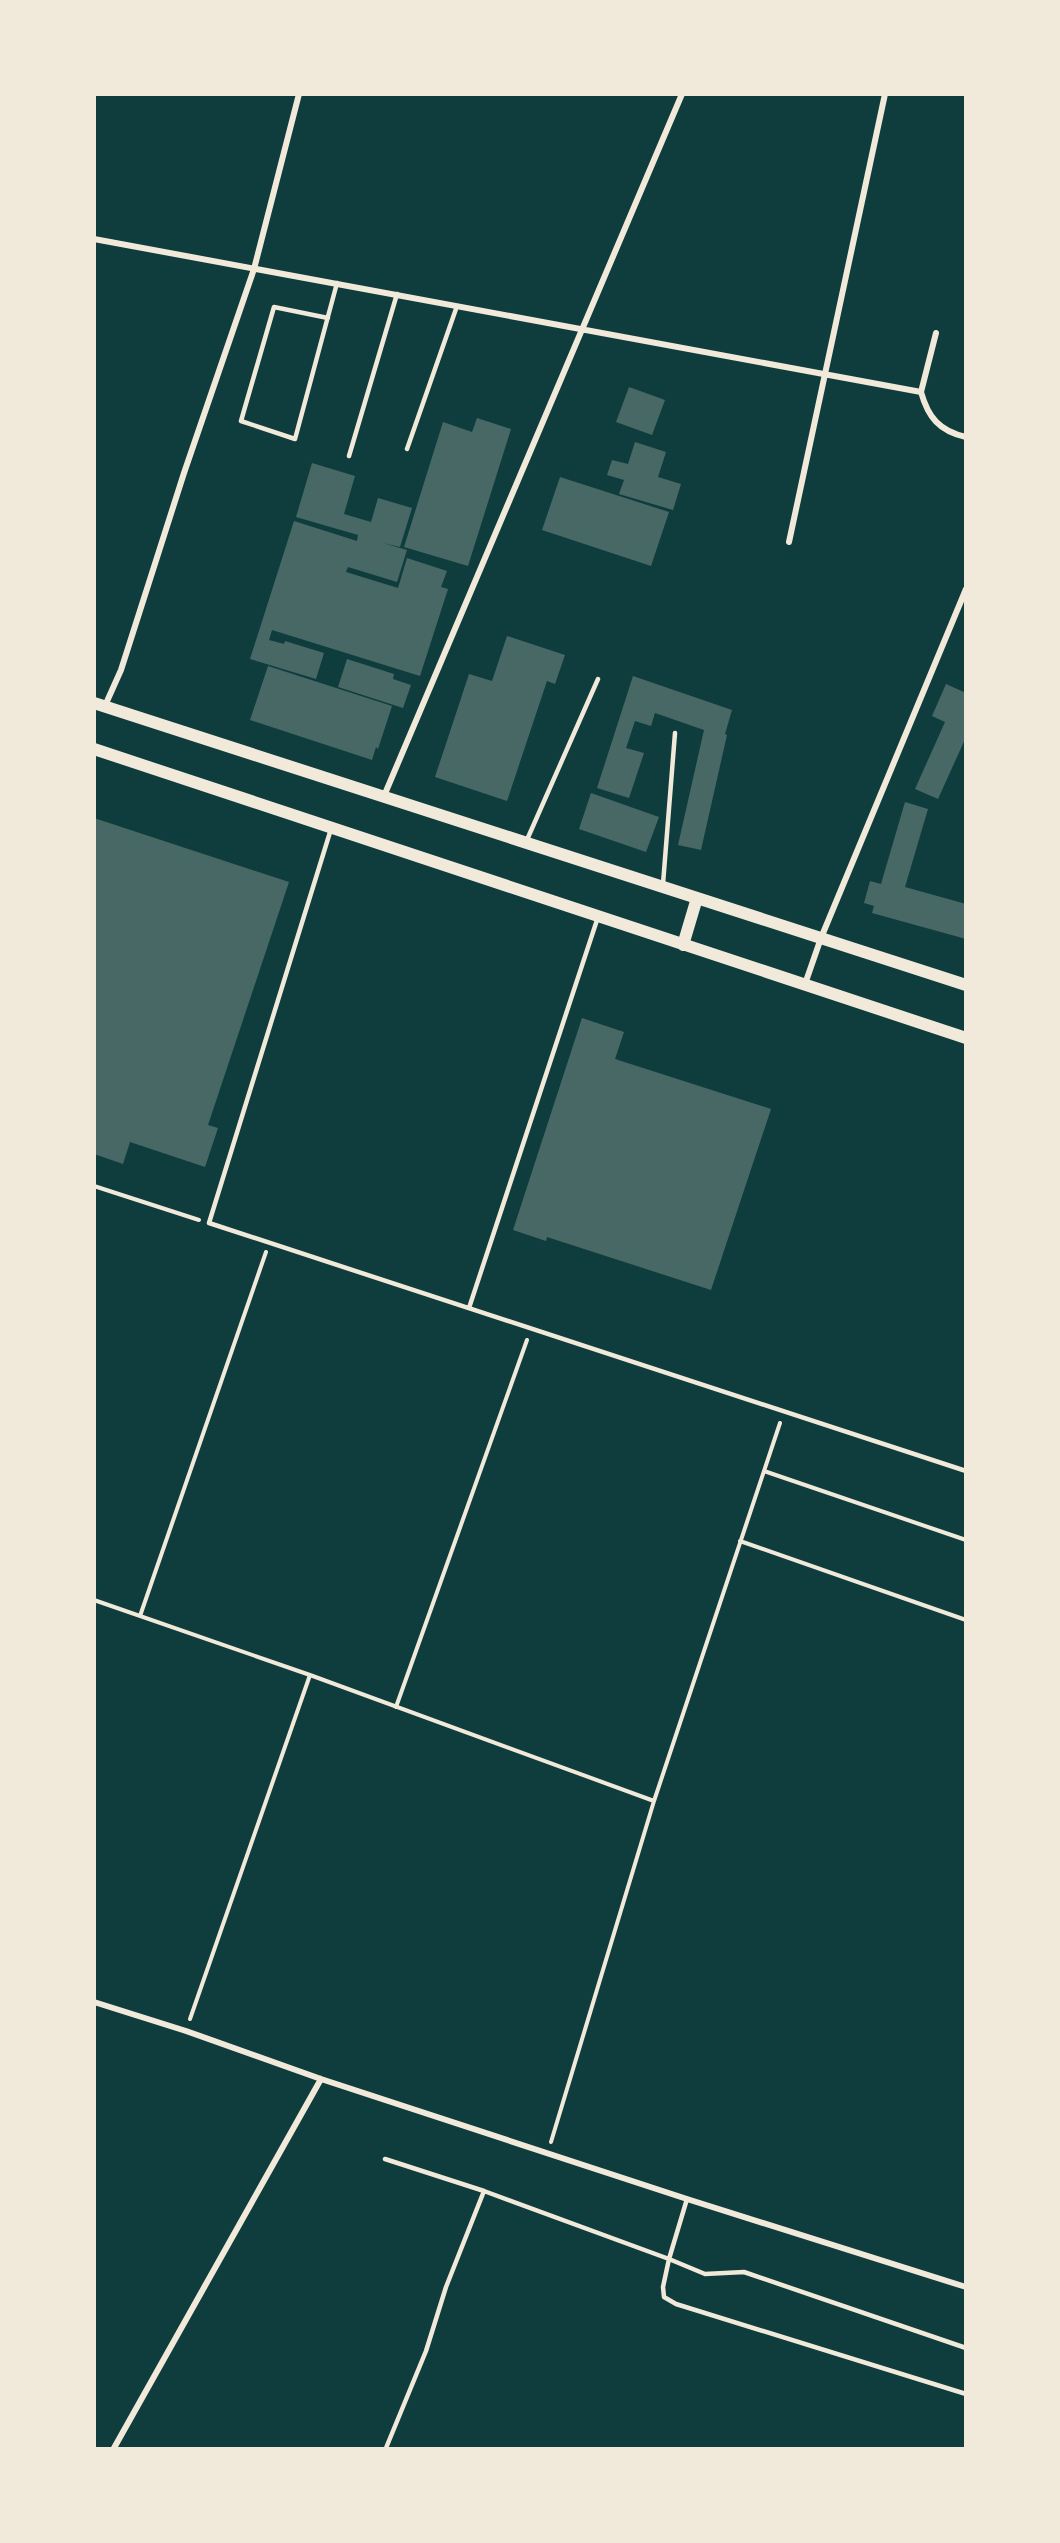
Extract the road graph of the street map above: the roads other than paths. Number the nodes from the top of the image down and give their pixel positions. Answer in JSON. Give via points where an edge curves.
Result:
{"nodes":[{"id":1,"x":299,"y":94,"type":"edge"},
{"id":2,"x":682,"y":94,"type":"edge"},
{"id":3,"x":885,"y":94,"type":"edge"},
{"id":4,"x":94,"y":239,"type":"edge"},
{"id":5,"x":254,"y":269,"type":"junction"},
{"id":6,"x":338,"y":283,"type":"junction"},
{"id":7,"x":397,"y":294,"type":"junction"},
{"id":8,"x":456,"y":306,"type":"junction"},
{"id":9,"x":328,"y":318,"type":"junction"},
{"id":10,"x":582,"y":331,"type":"junction"},
{"id":11,"x":936,"y":333,"type":"dead end"},
{"id":12,"x":826,"y":374,"type":"junction"},
{"id":13,"x":921,"y":392,"type":"junction"},
{"id":14,"x":966,"y":436,"type":"edge"},
{"id":15,"x":407,"y":449,"type":"dead end"},
{"id":16,"x":349,"y":456,"type":"dead end"},
{"id":17,"x":789,"y":542,"type":"dead end"},
{"id":18,"x":966,"y":589,"type":"edge"},
{"id":19,"x":598,"y":679,"type":"dead end"},
{"id":20,"x":99,"y":706,"type":"edge"},
{"id":21,"x":675,"y":733,"type":"dead end"},
{"id":22,"x":94,"y":749,"type":"edge"},
{"id":23,"x":384,"y":796,"type":"junction"},
{"id":24,"x":331,"y":829,"type":"junction"},
{"id":25,"x":526,"y":842,"type":"junction"},
{"id":26,"x":663,"y":887,"type":"junction"},
{"id":27,"x":697,"y":898,"type":"junction"},
{"id":28,"x":598,"y":916,"type":"junction"},
{"id":29,"x":821,"y":938,"type":"junction"},
{"id":30,"x":683,"y":945,"type":"junction"},
{"id":31,"x":805,"y":985,"type":"junction"},
{"id":32,"x":966,"y":985,"type":"edge"},
{"id":33,"x":966,"y":1038,"type":"edge"},
{"id":34,"x":469,"y":1308,"type":"junction"},
{"id":35,"x":966,"y":1471,"type":"edge"},
{"id":36,"x":94,"y":2002,"type":"edge"},
{"id":37,"x":321,"y":2079,"type":"junction"},
{"id":38,"x":385,"y":2159,"type":"dead end"},
{"id":39,"x":484,"y":2191,"type":"junction"},
{"id":40,"x":687,"y":2199,"type":"junction"},
{"id":41,"x":669,"y":2259,"type":"junction"},
{"id":42,"x":966,"y":2287,"type":"edge"},
{"id":43,"x":966,"y":2348,"type":"edge"},
{"id":44,"x":966,"y":2394,"type":"edge"},
{"id":45,"x":114,"y":2448,"type":"edge"},
{"id":46,"x":386,"y":2448,"type":"edge"}],
"edges":[{"from":1,"to":5,"type":"street"},
{"from":2,"to":10,"type":"street"},
{"from":3,"to":12,"type":"street"},
{"from":4,"to":5,"type":"street"},
{"from":5,"to":6,"type":"street"},
{"from":5,"to":20,"type":"street","via":[[121,670]]},
{"from":6,"to":7,"type":"street"},
{"from":6,"to":9,"type":"lane"},
{"from":7,"to":8,"type":"street"},
{"from":7,"to":16,"type":"lane"},
{"from":8,"to":10,"type":"street"},
{"from":8,"to":15,"type":"lane"},
{"from":9,"to":9,"type":"lane","via":[[295,439],[241,421],[274,307]]},
{"from":10,"to":12,"type":"street"},
{"from":10,"to":23,"type":"street"},
{"from":11,"to":13,"type":"street"},
{"from":12,"to":13,"type":"street"},
{"from":12,"to":17,"type":"street"},
{"from":13,"to":14,"type":"street","via":[[926,410],[937,425]]},
{"from":18,"to":29,"type":"street"},
{"from":19,"to":25,"type":"lane"},
{"from":20,"to":23,"type":"main road"},
{"from":21,"to":26,"type":"lane"},
{"from":22,"to":24,"type":"main road"},
{"from":23,"to":25,"type":"main road"},
{"from":24,"to":28,"type":"main road"},
{"from":24,"to":34,"type":"lane","via":[[208,1223]]},
{"from":25,"to":26,"type":"main road"},
{"from":26,"to":27,"type":"main road"},
{"from":27,"to":29,"type":"main road"},
{"from":27,"to":30,"type":"main road"},
{"from":28,"to":30,"type":"main road"},
{"from":28,"to":34,"type":"lane"},
{"from":29,"to":31,"type":"street"},
{"from":29,"to":32,"type":"main road"},
{"from":30,"to":31,"type":"main road"},
{"from":31,"to":33,"type":"main road"},
{"from":34,"to":35,"type":"lane"},
{"from":36,"to":37,"type":"street"},
{"from":37,"to":40,"type":"street"},
{"from":37,"to":45,"type":"street"},
{"from":38,"to":39,"type":"lane"},
{"from":39,"to":41,"type":"lane"},
{"from":39,"to":46,"type":"lane"},
{"from":40,"to":41,"type":"lane"},
{"from":40,"to":42,"type":"street"},
{"from":41,"to":43,"type":"lane","via":[[705,2274],[744,2272]]},
{"from":41,"to":44,"type":"lane","via":[[663,2297],[676,2304]]}]}
